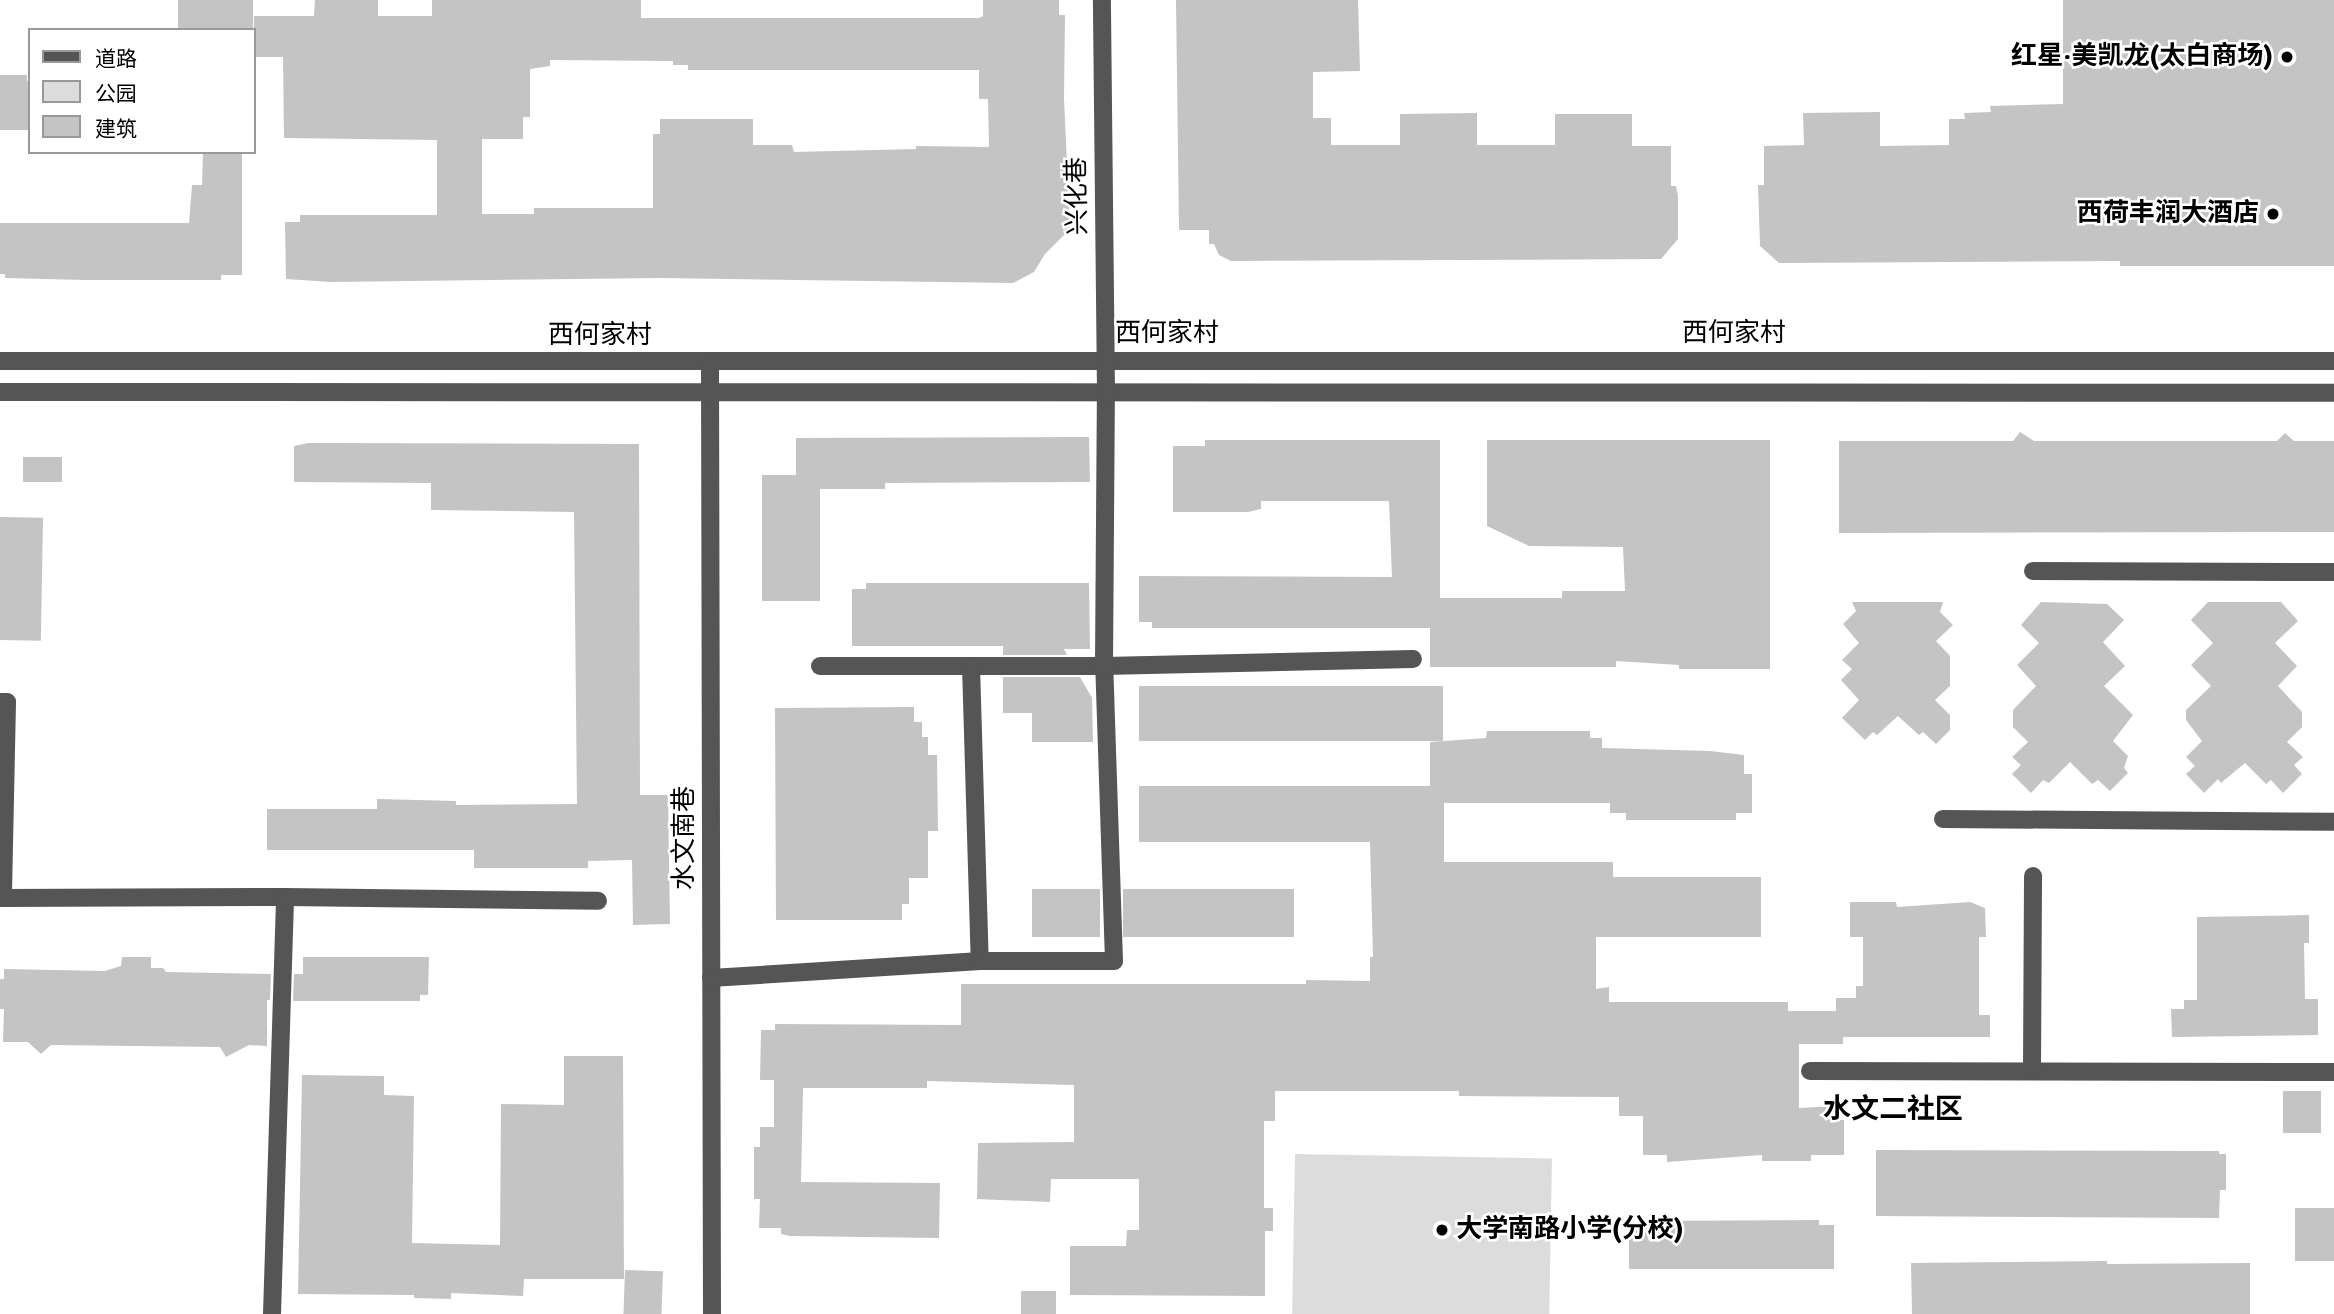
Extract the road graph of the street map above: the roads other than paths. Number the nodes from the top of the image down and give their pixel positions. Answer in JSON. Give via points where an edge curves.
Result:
{"nodes":[{"id":1,"x":1102,"y":0,"type":"edge"},
{"id":2,"x":1106,"y":360,"type":"junction"},
{"id":3,"x":0,"y":361,"type":"edge"},
{"id":4,"x":2334,"y":361,"type":"edge"},
{"id":5,"x":710,"y":362,"type":"junction"},
{"id":6,"x":710,"y":391,"type":"junction"},
{"id":7,"x":1106,"y":391,"type":"junction"},
{"id":8,"x":0,"y":392,"type":"edge"},
{"id":9,"x":2334,"y":393,"type":"edge"},
{"id":10,"x":2033,"y":570,"type":"dead end"},
{"id":11,"x":2334,"y":572,"type":"edge"},
{"id":12,"x":1413,"y":659,"type":"dead end"},
{"id":13,"x":820,"y":666,"type":"dead end"},
{"id":14,"x":971,"y":666,"type":"junction"},
{"id":15,"x":1104,"y":666,"type":"junction"},
{"id":16,"x":0,"y":702,"type":"edge"},
{"id":17,"x":1943,"y":819,"type":"dead end"},
{"id":18,"x":2334,"y":822,"type":"edge"},
{"id":19,"x":2033,"y":876,"type":"dead end"},
{"id":20,"x":285,"y":897,"type":"junction"},
{"id":21,"x":1,"y":898,"type":"edge"},
{"id":22,"x":598,"y":901,"type":"dead end"},
{"id":23,"x":981,"y":961,"type":"junction"},
{"id":24,"x":711,"y":978,"type":"junction"},
{"id":25,"x":1811,"y":1071,"type":"dead end"},
{"id":26,"x":2032,"y":1071,"type":"junction"},
{"id":27,"x":2334,"y":1072,"type":"edge"},
{"id":28,"x":272,"y":1314,"type":"edge"},
{"id":29,"x":712,"y":1314,"type":"edge"}],
"edges":[{"from":1,"to":2,"type":"street","name":"兴化巷"},
{"from":2,"to":4,"type":"street","name":"西何家村"},
{"from":2,"to":5,"type":"street","name":"西何家村"},
{"from":2,"to":7,"type":"street","name":"兴化巷"},
{"from":3,"to":5,"type":"street","name":"西何家村"},
{"from":5,"to":6,"type":"street","name":"水文南巷"},
{"from":6,"to":7,"type":"street"},
{"from":6,"to":8,"type":"street"},
{"from":6,"to":24,"type":"street","name":"水文南巷"},
{"from":7,"to":9,"type":"street"},
{"from":7,"to":15,"type":"street","name":"兴化巷"},
{"from":10,"to":11,"type":"street"},
{"from":12,"to":15,"type":"street"},
{"from":13,"to":14,"type":"street"},
{"from":14,"to":15,"type":"street"},
{"from":14,"to":23,"type":"street"},
{"from":15,"to":23,"type":"street","name":"兴化巷","via":[[1114,961]]},
{"from":16,"to":21,"type":"street","via":[[7,702]]},
{"from":17,"to":18,"type":"street"},
{"from":19,"to":26,"type":"street"},
{"from":20,"to":21,"type":"street"},
{"from":20,"to":22,"type":"street"},
{"from":20,"to":28,"type":"street"},
{"from":23,"to":24,"type":"street"},
{"from":24,"to":29,"type":"street","name":"水文南巷"},
{"from":25,"to":26,"type":"street"},
{"from":26,"to":27,"type":"street"}]}
